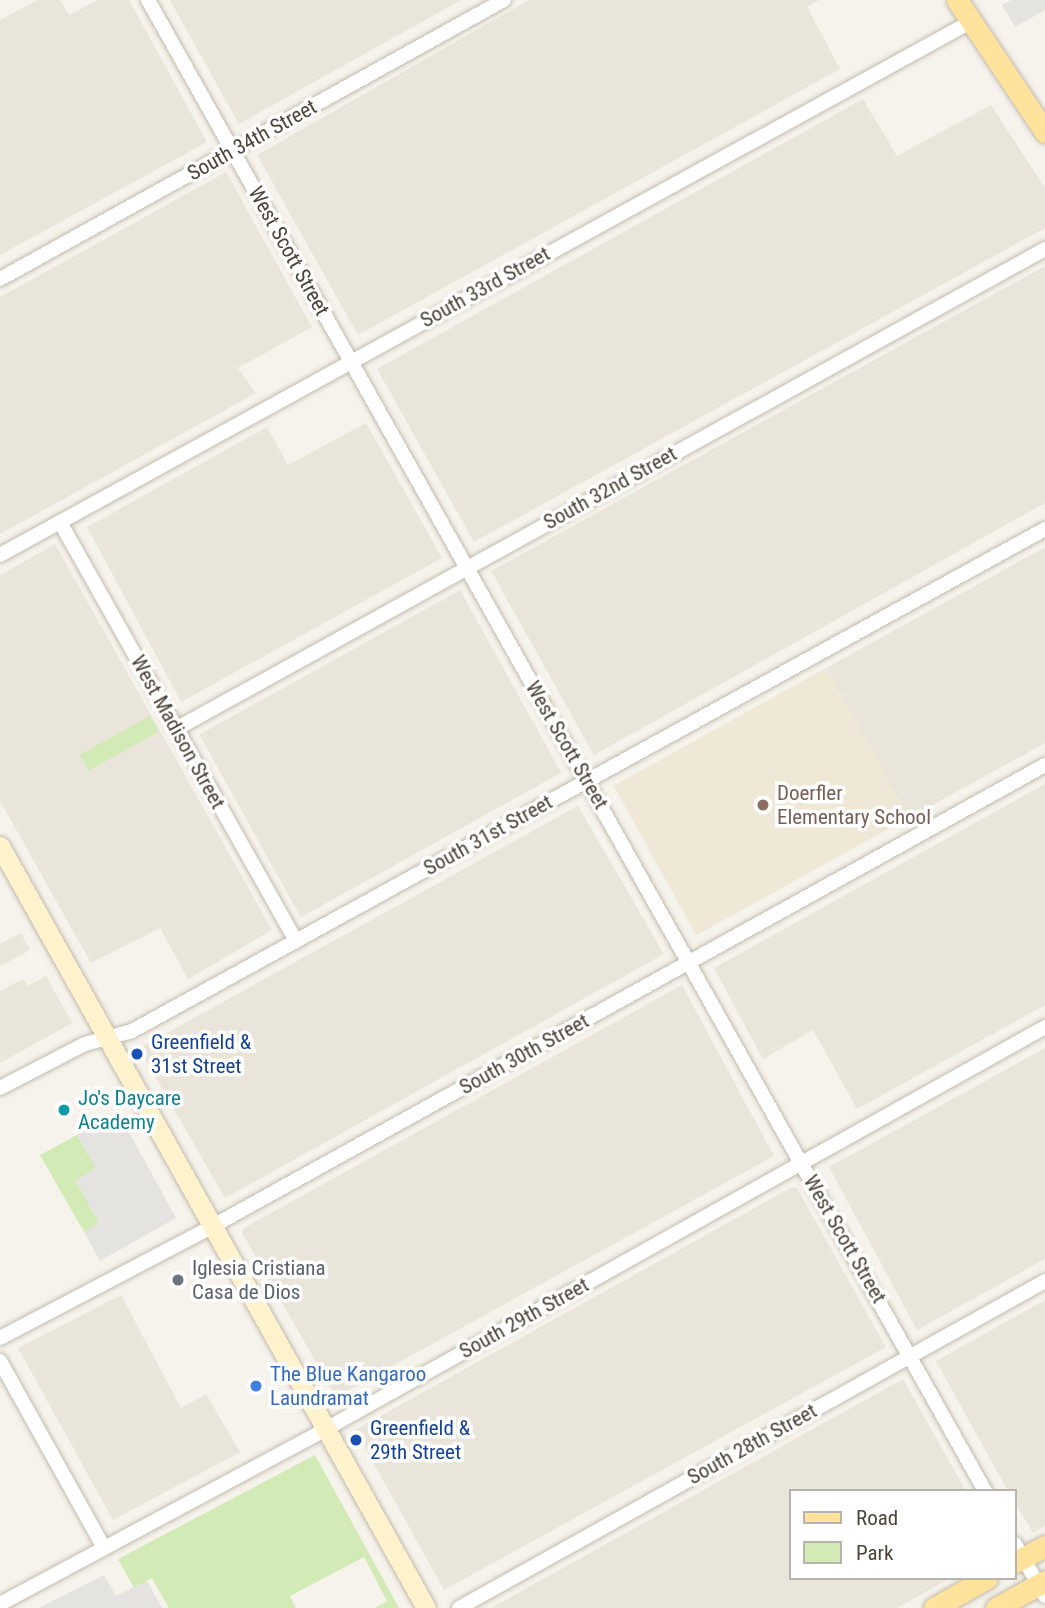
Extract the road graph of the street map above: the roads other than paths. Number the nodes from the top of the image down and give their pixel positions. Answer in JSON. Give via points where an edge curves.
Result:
{"nodes":[{"id":1,"x":148,"y":0,"type":"edge"},
{"id":2,"x":505,"y":0,"type":"edge"},
{"id":3,"x":957,"y":0,"type":"edge"},
{"id":4,"x":972,"y":21,"type":"junction"},
{"id":5,"x":1045,"y":132,"type":"edge"},
{"id":6,"x":232,"y":150,"type":"junction"},
{"id":7,"x":1045,"y":249,"type":"edge"},
{"id":8,"x":0,"y":279,"type":"edge"},
{"id":9,"x":350,"y":362,"type":"junction"},
{"id":10,"x":60,"y":522,"type":"junction"},
{"id":11,"x":1045,"y":529,"type":"edge"},
{"id":12,"x":0,"y":555,"type":"edge"},
{"id":13,"x":465,"y":568,"type":"junction"},
{"id":14,"x":176,"y":729,"type":"junction"},
{"id":15,"x":1045,"y":765,"type":"edge"},
{"id":16,"x":587,"y":780,"type":"junction"},
{"id":17,"x":0,"y":846,"type":"edge"},
{"id":18,"x":296,"y":941,"type":"junction"},
{"id":19,"x":689,"y":963,"type":"junction"},
{"id":20,"x":1045,"y":1027,"type":"edge"},
{"id":21,"x":107,"y":1039,"type":"junction"},
{"id":22,"x":0,"y":1088,"type":"edge"},
{"id":23,"x":801,"y":1162,"type":"junction"},
{"id":24,"x":213,"y":1226,"type":"junction"},
{"id":25,"x":1045,"y":1281,"type":"edge"},
{"id":26,"x":0,"y":1338,"type":"edge"},
{"id":27,"x":911,"y":1355,"type":"junction"},
{"id":28,"x":0,"y":1362,"type":"edge"},
{"id":29,"x":324,"y":1430,"type":"junction"},
{"id":30,"x":984,"y":1489,"type":"edge"},
{"id":31,"x":1045,"y":1546,"type":"edge"},
{"id":32,"x":104,"y":1548,"type":"junction"},
{"id":33,"x":1018,"y":1555,"type":"edge"},
{"id":34,"x":983,"y":1580,"type":"edge"},
{"id":35,"x":1043,"y":1587,"type":"edge"},
{"id":36,"x":0,"y":1604,"type":"edge"},
{"id":37,"x":426,"y":1608,"type":"edge"},
{"id":38,"x":459,"y":1608,"type":"edge"},
{"id":39,"x":934,"y":1608,"type":"edge"},
{"id":40,"x":996,"y":1608,"type":"edge"}],
"edges":[{"from":1,"to":6,"type":"street","name":"West Scott Street"},
{"from":2,"to":6,"type":"street","name":"South 34th Street"},
{"from":3,"to":4,"type":"main road"},
{"from":4,"to":5,"type":"main road"},
{"from":4,"to":9,"type":"street","name":"South 33rd Street"},
{"from":6,"to":8,"type":"street","name":"South 34th Street"},
{"from":6,"to":9,"type":"street","name":"West Scott Street"},
{"from":7,"to":13,"type":"street","name":"South 32nd Street"},
{"from":9,"to":10,"type":"street","name":"South 33rd Street"},
{"from":9,"to":13,"type":"street","name":"West Scott Street"},
{"from":10,"to":12,"type":"street","name":"South 33rd Street"},
{"from":10,"to":14,"type":"street","name":"West Madison Street"},
{"from":11,"to":16,"type":"street","name":"South 31st Street"},
{"from":13,"to":14,"type":"street","name":"South 32nd Street"},
{"from":13,"to":16,"type":"street","name":"West Scott Street"},
{"from":14,"to":18,"type":"street","name":"West Madison Street"},
{"from":15,"to":19,"type":"street","name":"South 30th Street"},
{"from":16,"to":18,"type":"street","name":"South 31st Street"},
{"from":16,"to":19,"type":"street","name":"West Scott Street"},
{"from":17,"to":21,"type":"main road"},
{"from":18,"to":21,"type":"street","name":"South 31st Street","via":[[132,1031]]},
{"from":19,"to":23,"type":"street","name":"West Scott Street"},
{"from":19,"to":24,"type":"street","name":"South 30th Street"},
{"from":20,"to":23,"type":"street","name":"South 29th Street"},
{"from":21,"to":22,"type":"street","name":"South 31st Street","via":[[85,1044]]},
{"from":21,"to":24,"type":"main road"},
{"from":23,"to":27,"type":"street","name":"West Scott Street"},
{"from":23,"to":29,"type":"street","name":"South 29th Street"},
{"from":24,"to":26,"type":"street","name":"South 30th Street"},
{"from":24,"to":29,"type":"main road"},
{"from":25,"to":27,"type":"street","name":"South 28th Street"},
{"from":27,"to":30,"type":"street","name":"West Scott Street"},
{"from":27,"to":38,"type":"street","name":"South 28th Street"},
{"from":28,"to":32,"type":"street"},
{"from":29,"to":32,"type":"street","name":"South 29th Street"},
{"from":29,"to":37,"type":"main road"},
{"from":31,"to":33,"type":"main road"},
{"from":32,"to":36,"type":"street","name":"South 29th Street"},
{"from":33,"to":35,"type":"street"},
{"from":34,"to":39,"type":"main road"},
{"from":35,"to":40,"type":"main road"}]}
